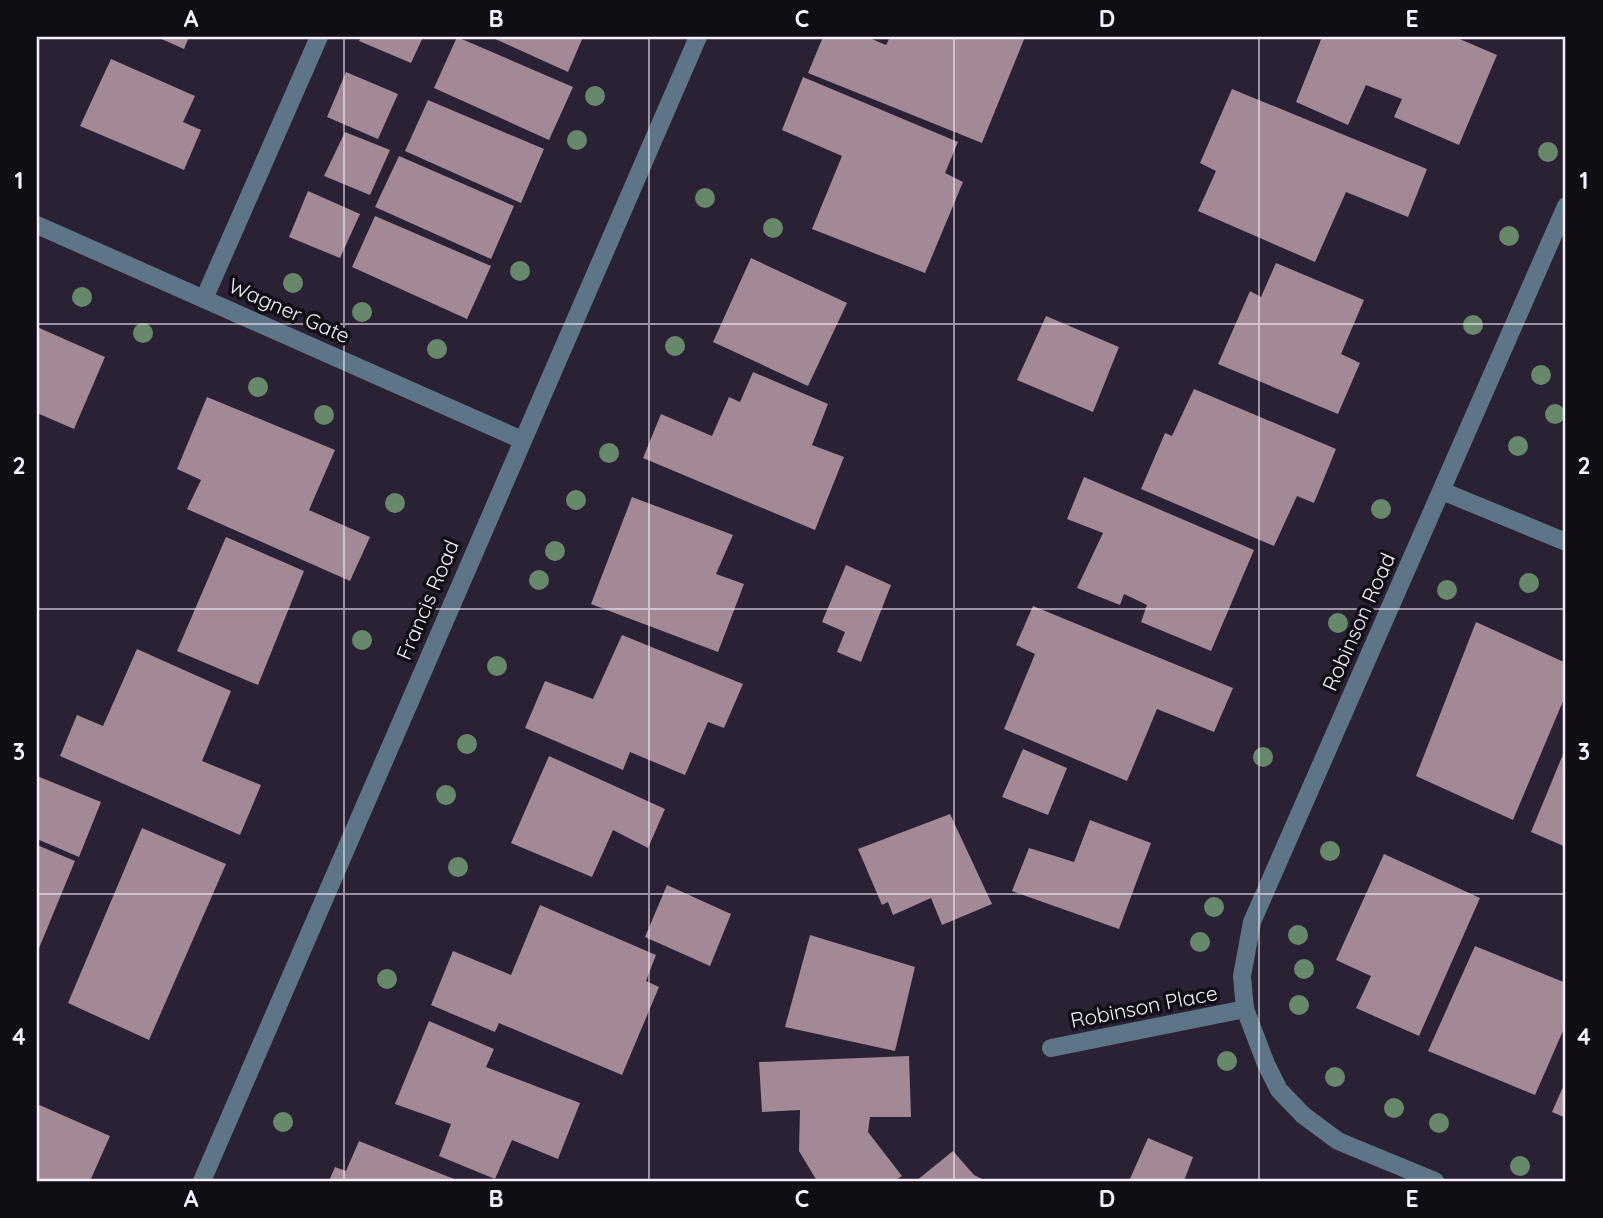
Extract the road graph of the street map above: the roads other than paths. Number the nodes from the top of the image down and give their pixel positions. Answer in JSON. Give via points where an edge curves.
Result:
{"nodes":[{"id":1,"x":319,"y":37,"type":"edge"},
{"id":2,"x":698,"y":37,"type":"edge"},
{"id":3,"x":1566,"y":206,"type":"edge"},
{"id":4,"x":37,"y":225,"type":"edge"},
{"id":5,"x":204,"y":299,"type":"junction"},
{"id":6,"x":522,"y":440,"type":"junction"},
{"id":7,"x":1442,"y":491,"type":"junction"},
{"id":8,"x":1566,"y":542,"type":"edge"},
{"id":9,"x":1245,"y":1009,"type":"junction"},
{"id":10,"x":1051,"y":1048,"type":"dead end"},
{"id":11,"x":202,"y":1181,"type":"edge"},
{"id":12,"x":1435,"y":1181,"type":"edge"}],
"edges":[{"from":1,"to":5,"type":"street"},
{"from":2,"to":6,"type":"street","name":"Francis Road"},
{"from":3,"to":7,"type":"street","name":"Robinson Road"},
{"from":4,"to":5,"type":"street","name":"Wagner Gate"},
{"from":5,"to":6,"type":"street","name":"Wagner Gate"},
{"from":6,"to":11,"type":"street","name":"Francis Road"},
{"from":7,"to":8,"type":"street"},
{"from":7,"to":9,"type":"street","name":"Robinson Road","via":[[1252,922],[1242,976]]},
{"from":9,"to":10,"type":"street","name":"Robinson Place"},
{"from":9,"to":12,"type":"street","name":"Robinson Road","via":[[1279,1090],[1303,1115],[1338,1141]]}]}
